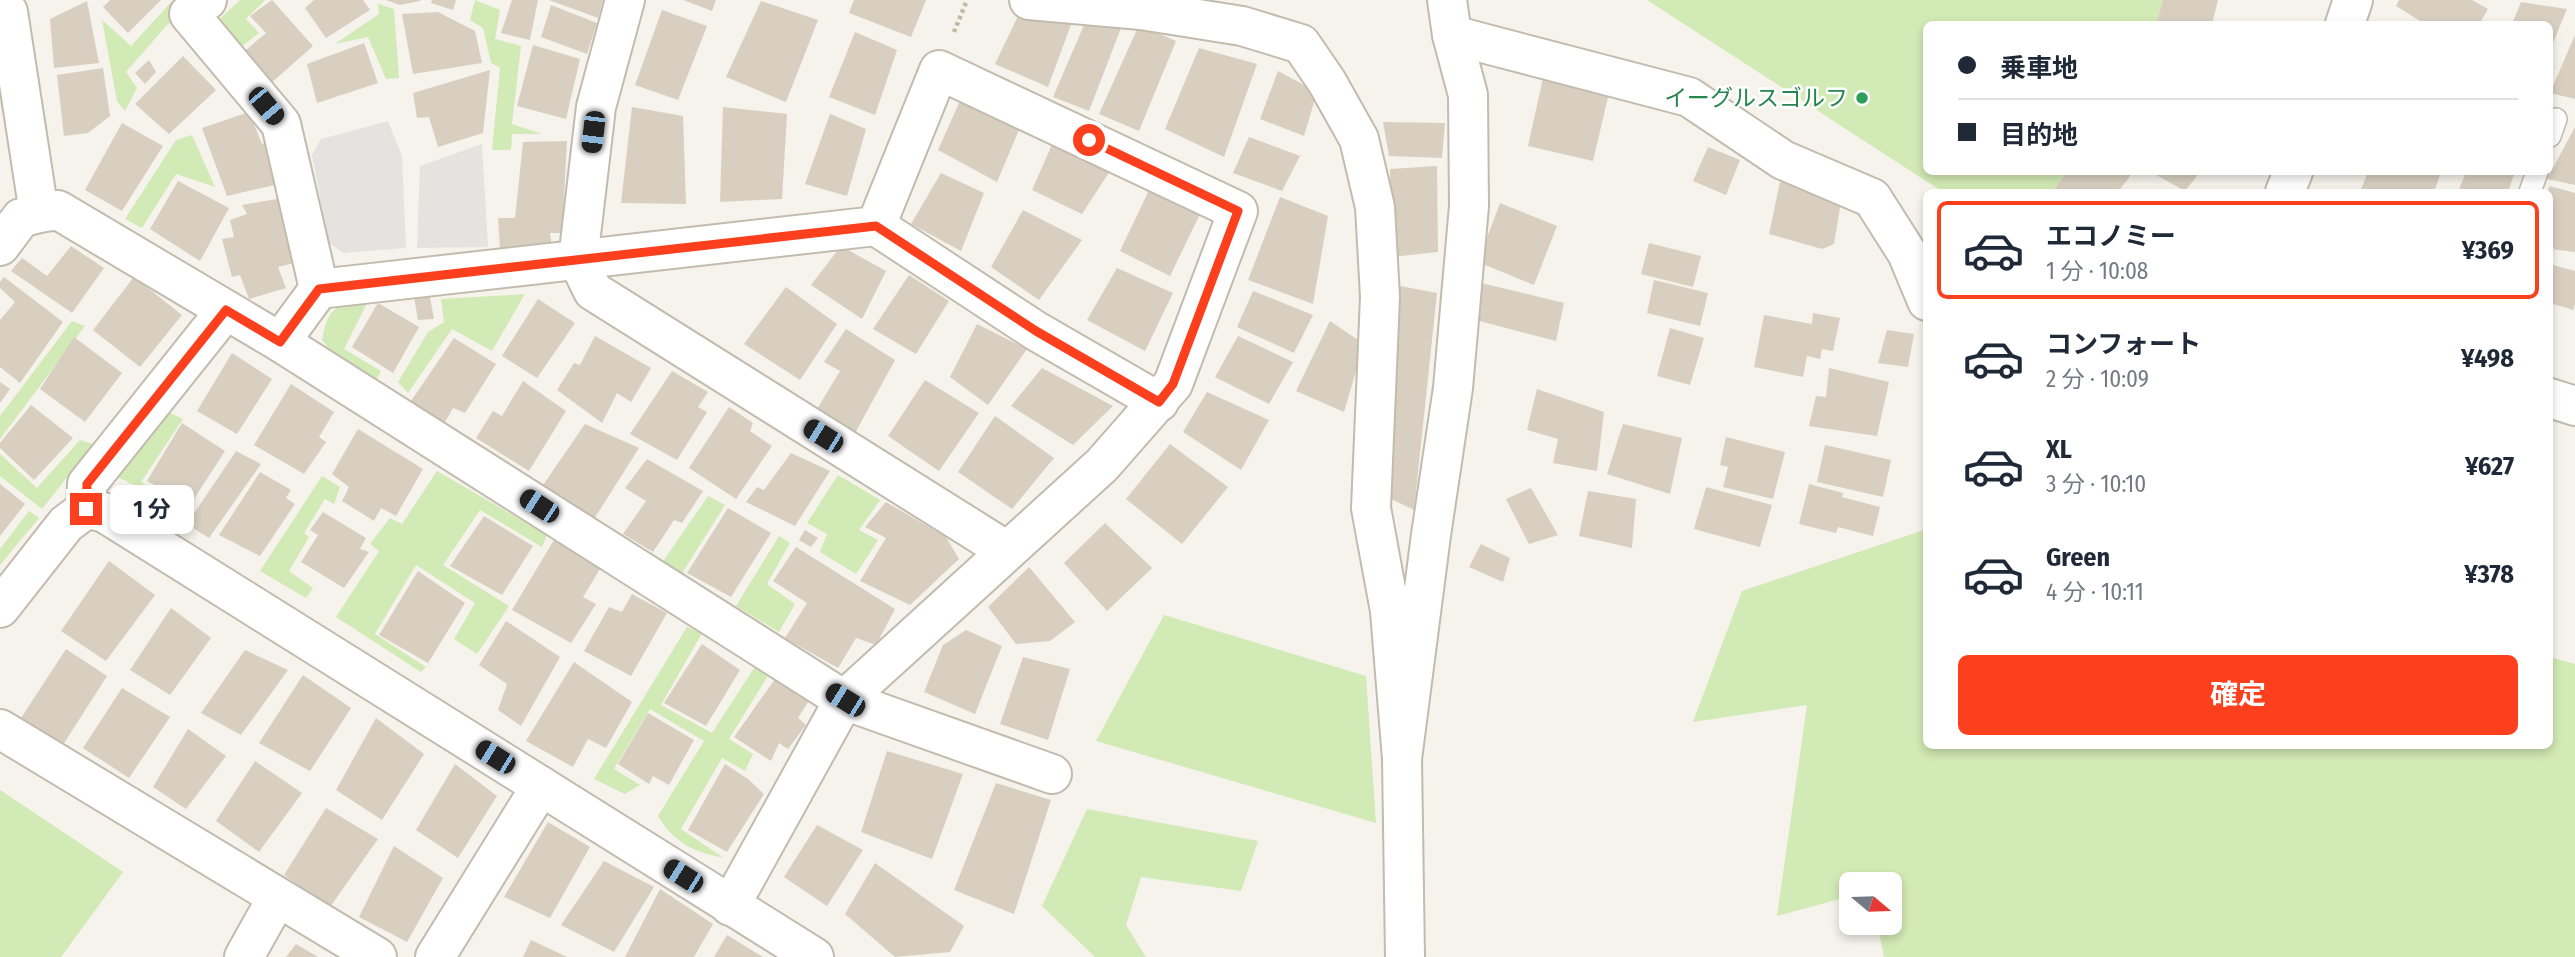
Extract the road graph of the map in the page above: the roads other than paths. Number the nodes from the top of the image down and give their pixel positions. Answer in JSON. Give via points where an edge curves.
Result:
{"nodes":[{"id":1,"x":207,"y":0,"type":"edge"},
{"id":2,"x":625,"y":0,"type":"edge"},
{"id":3,"x":1028,"y":0,"type":"edge"},
{"id":4,"x":2353,"y":0,"type":"edge"},
{"id":5,"x":1141,"y":5,"type":"edge"},
{"id":6,"x":8,"y":12,"type":"dead end"},
{"id":7,"x":1449,"y":18,"type":"edge"},
{"id":8,"x":2346,"y":21,"type":"edge"},
{"id":9,"x":39,"y":213,"type":"junction"},
{"id":10,"x":876,"y":226,"type":"junction"},
{"id":11,"x":0,"y":246,"type":"edge"},
{"id":12,"x":578,"y":260,"type":"junction"},
{"id":13,"x":319,"y":289,"type":"junction"},
{"id":14,"x":1923,"y":291,"type":"edge"},
{"id":15,"x":226,"y":310,"type":"junction"},
{"id":16,"x":280,"y":342,"type":"junction"},
{"id":17,"x":2553,"y":399,"type":"edge"},
{"id":18,"x":1159,"y":402,"type":"junction"},
{"id":19,"x":2575,"y":405,"type":"edge"},
{"id":20,"x":86,"y":509,"type":"junction"},
{"id":21,"x":1007,"y":551,"type":"junction"},
{"id":22,"x":0,"y":608,"type":"edge"},
{"id":23,"x":845,"y":700,"type":"junction"},
{"id":24,"x":0,"y":729,"type":"edge"},
{"id":25,"x":1402,"y":759,"type":"junction"},
{"id":26,"x":1052,"y":774,"type":"dead end"},
{"id":27,"x":541,"y":786,"type":"junction"},
{"id":28,"x":277,"y":898,"type":"junction"},
{"id":29,"x":730,"y":906,"type":"junction"},
{"id":30,"x":244,"y":957,"type":"edge"},
{"id":31,"x":377,"y":957,"type":"edge"},
{"id":32,"x":435,"y":957,"type":"edge"},
{"id":33,"x":814,"y":957,"type":"edge"},
{"id":34,"x":1405,"y":957,"type":"edge"}],
"edges":[{"from":1,"to":13,"type":"street","via":[[189,14],[281,124]]},
{"from":2,"to":12,"type":"street","via":[[596,107]]},
{"from":3,"to":5,"type":"street"},
{"from":4,"to":8,"type":"street"},
{"from":5,"to":25,"type":"street","via":[[1242,26],[1301,44],[1359,139],[1375,206],[1380,297],[1371,508],[1390,611]]},
{"from":6,"to":9,"type":"street"},
{"from":7,"to":14,"type":"street","via":[[1689,97],[1783,160],[1872,198],[1907,253]]},
{"from":7,"to":25,"type":"street","via":[[1468,95],[1469,206],[1453,388]]},
{"from":9,"to":11,"type":"street","via":[[21,218]]},
{"from":9,"to":15,"type":"street","via":[[58,210]]},
{"from":10,"to":12,"type":"street"},
{"from":10,"to":18,"type":"street","via":[[1036,331]]},
{"from":10,"to":18,"type":"street","via":[[939,70],[1238,211],[1173,384]]},
{"from":12,"to":13,"type":"street"},
{"from":12,"to":21,"type":"street","via":[[593,291]]},
{"from":13,"to":16,"type":"street"},
{"from":15,"to":16,"type":"street"},
{"from":15,"to":20,"type":"street","via":[[87,484]]},
{"from":16,"to":23,"type":"street"},
{"from":17,"to":19,"type":"street"},
{"from":18,"to":21,"type":"street","via":[[1102,465]]},
{"from":20,"to":22,"type":"street","via":[[66,524]]},
{"from":20,"to":27,"type":"street","via":[[103,512]]},
{"from":21,"to":23,"type":"street"},
{"from":23,"to":26,"type":"street"},
{"from":23,"to":29,"type":"street"},
{"from":24,"to":28,"type":"street"},
{"from":25,"to":34,"type":"street"},
{"from":27,"to":29,"type":"street"},
{"from":27,"to":32,"type":"street"},
{"from":28,"to":30,"type":"street"},
{"from":28,"to":31,"type":"street"},
{"from":29,"to":33,"type":"street"}]}
